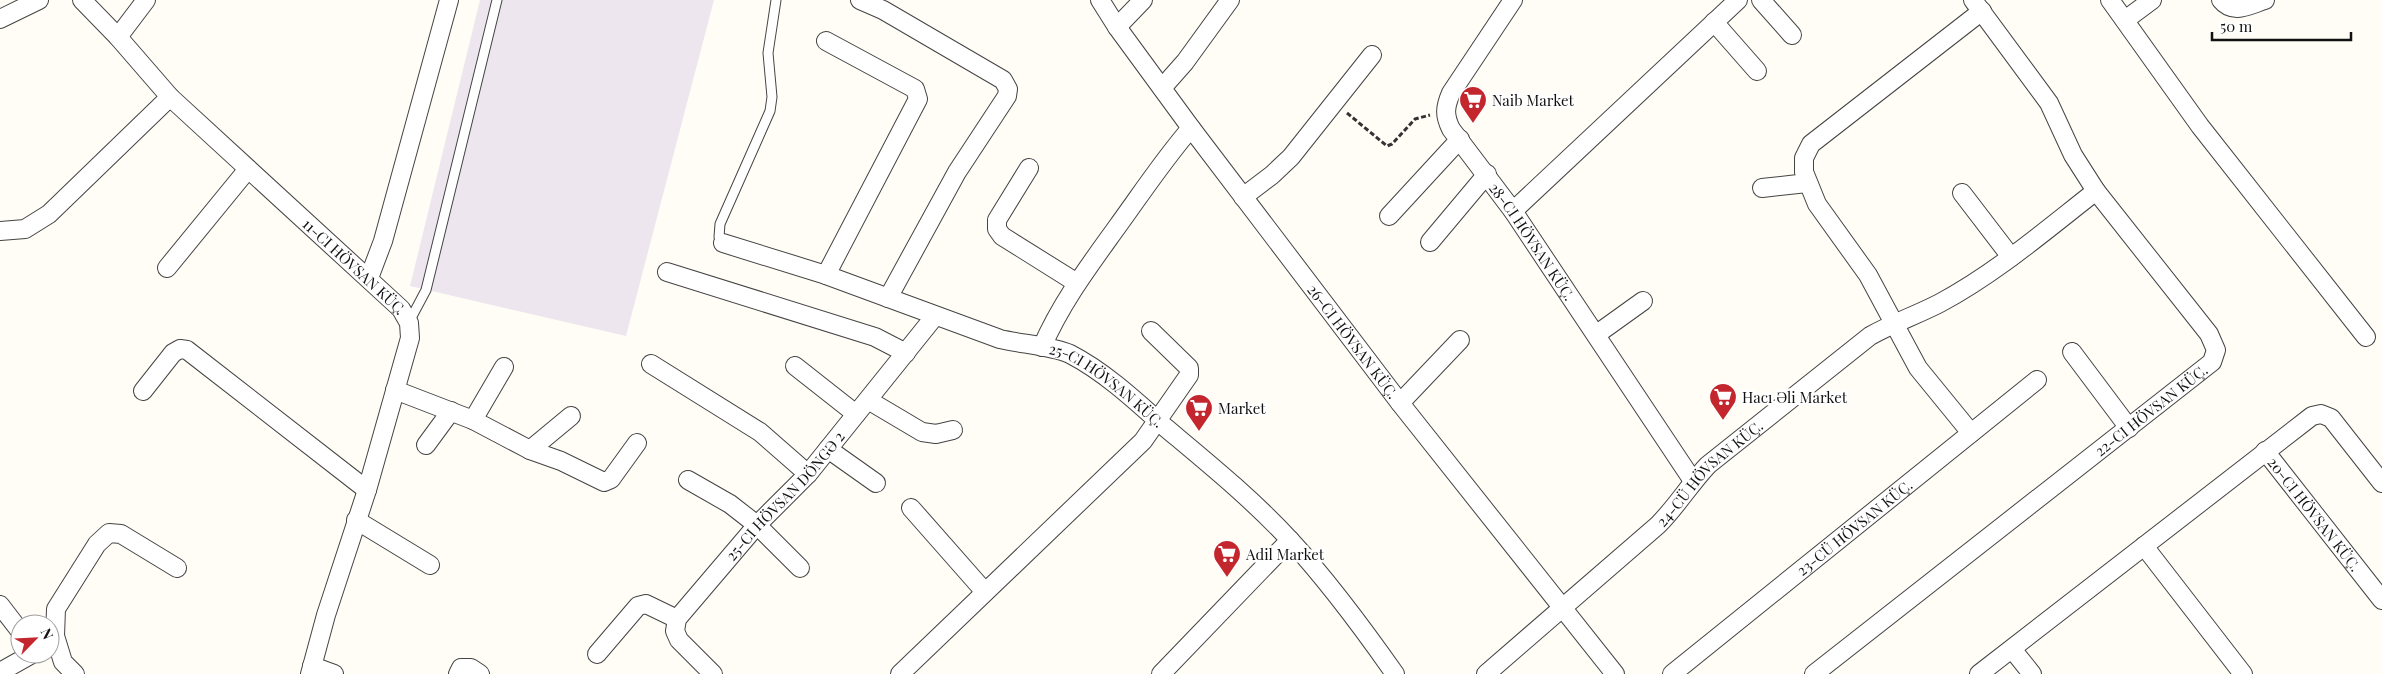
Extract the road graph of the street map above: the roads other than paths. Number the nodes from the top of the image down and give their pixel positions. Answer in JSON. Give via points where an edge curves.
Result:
{"nodes":[{"id":1,"x":39,"y":0,"type":"edge"},
{"id":2,"x":82,"y":0,"type":"edge"},
{"id":3,"x":146,"y":0,"type":"edge"},
{"id":4,"x":449,"y":0,"type":"edge"},
{"id":5,"x":497,"y":0,"type":"edge"},
{"id":6,"x":776,"y":0,"type":"edge"},
{"id":7,"x":860,"y":0,"type":"edge"},
{"id":8,"x":1100,"y":0,"type":"edge"},
{"id":9,"x":1143,"y":0,"type":"edge"},
{"id":10,"x":1230,"y":0,"type":"edge"},
{"id":11,"x":1513,"y":0,"type":"edge"},
{"id":12,"x":1738,"y":0,"type":"edge"},
{"id":13,"x":1761,"y":0,"type":"edge"},
{"id":14,"x":2110,"y":0,"type":"edge"},
{"id":15,"x":2152,"y":0,"type":"edge"},
{"id":16,"x":2221,"y":0,"type":"edge"},
{"id":17,"x":2265,"y":0,"type":"edge"},
{"id":18,"x":885,"y":5,"type":"edge"},
{"id":19,"x":1978,"y":6,"type":"edge"},
{"id":20,"x":0,"y":19,"type":"edge"},
{"id":21,"x":2125,"y":20,"type":"junction"},
{"id":22,"x":1714,"y":22,"type":"junction"},
{"id":23,"x":1117,"y":27,"type":"junction"},
{"id":24,"x":1792,"y":36,"type":"dead end"},
{"id":25,"x":118,"y":37,"type":"junction"},
{"id":26,"x":826,"y":41,"type":"dead end"},
{"id":27,"x":1372,"y":55,"type":"dead end"},
{"id":28,"x":1757,"y":71,"type":"dead end"},
{"id":29,"x":1162,"y":88,"type":"junction"},
{"id":30,"x":170,"y":98,"type":"junction"},
{"id":31,"x":1191,"y":128,"type":"junction"},
{"id":32,"x":1460,"y":139,"type":"junction"},
{"id":33,"x":1029,"y":168,"type":"dead end"},
{"id":34,"x":248,"y":169,"type":"junction"},
{"id":35,"x":1487,"y":174,"type":"junction"},
{"id":36,"x":1806,"y":183,"type":"junction"},
{"id":37,"x":1762,"y":188,"type":"dead end"},
{"id":38,"x":2096,"y":191,"type":"junction"},
{"id":39,"x":1962,"y":193,"type":"dead end"},
{"id":40,"x":1243,"y":197,"type":"junction"},
{"id":41,"x":1513,"y":210,"type":"junction"},
{"id":42,"x":1389,"y":216,"type":"dead end"},
{"id":43,"x":0,"y":231,"type":"edge"},
{"id":44,"x":723,"y":242,"type":"joint"},
{"id":45,"x":1430,"y":242,"type":"dead end"},
{"id":46,"x":2011,"y":257,"type":"junction"},
{"id":47,"x":167,"y":268,"type":"dead end"},
{"id":48,"x":667,"y":272,"type":"dead end"},
{"id":49,"x":826,"y":275,"type":"junction"},
{"id":50,"x":369,"y":278,"type":"junction"},
{"id":51,"x":1077,"y":284,"type":"junction"},
{"id":52,"x":888,"y":298,"type":"junction"},
{"id":53,"x":1643,"y":301,"type":"dead end"},
{"id":54,"x":935,"y":316,"type":"junction"},
{"id":55,"x":1894,"y":322,"type":"junction"},
{"id":56,"x":409,"y":323,"type":"junction"},
{"id":57,"x":1151,"y":331,"type":"dead end"},
{"id":58,"x":1597,"y":334,"type":"junction"},
{"id":59,"x":2366,"y":337,"type":"dead end"},
{"id":60,"x":1460,"y":340,"type":"dead end"},
{"id":61,"x":1042,"y":347,"type":"junction"},
{"id":62,"x":2072,"y":352,"type":"dead end"},
{"id":63,"x":906,"y":353,"type":"junction"},
{"id":64,"x":651,"y":364,"type":"dead end"},
{"id":65,"x":795,"y":366,"type":"dead end"},
{"id":66,"x":504,"y":367,"type":"dead end"},
{"id":67,"x":2037,"y":380,"type":"dead end"},
{"id":68,"x":395,"y":390,"type":"junction"},
{"id":69,"x":143,"y":391,"type":"dead end"},
{"id":70,"x":868,"y":400,"type":"junction"},
{"id":71,"x":1400,"y":403,"type":"junction"},
{"id":72,"x":451,"y":411,"type":"junction"},
{"id":73,"x":856,"y":414,"type":"junction"},
{"id":74,"x":571,"y":416,"type":"dead end"},
{"id":75,"x":473,"y":420,"type":"junction"},
{"id":76,"x":1158,"y":420,"type":"junction"},
{"id":77,"x":2129,"y":428,"type":"junction"},
{"id":78,"x":954,"y":430,"type":"dead end"},
{"id":79,"x":1971,"y":433,"type":"junction"},
{"id":80,"x":637,"y":443,"type":"dead end"},
{"id":81,"x":426,"y":445,"type":"dead end"},
{"id":82,"x":828,"y":449,"type":"junction"},
{"id":83,"x":530,"y":450,"type":"junction"},
{"id":84,"x":2265,"y":451,"type":"junction"},
{"id":85,"x":808,"y":474,"type":"junction"},
{"id":86,"x":688,"y":480,"type":"dead end"},
{"id":87,"x":1694,"y":481,"type":"junction"},
{"id":88,"x":876,"y":483,"type":"dead end"},
{"id":89,"x":2382,"y":483,"type":"edge"},
{"id":90,"x":367,"y":490,"type":"junction"},
{"id":91,"x":912,"y":508,"type":"dead end"},
{"id":92,"x":356,"y":520,"type":"junction"},
{"id":93,"x":757,"y":525,"type":"junction"},
{"id":94,"x":1290,"y":540,"type":"junction"},
{"id":95,"x":2144,"y":546,"type":"junction"},
{"id":96,"x":430,"y":565,"type":"dead end"},
{"id":97,"x":177,"y":568,"type":"dead end"},
{"id":98,"x":800,"y":568,"type":"dead end"},
{"id":99,"x":986,"y":592,"type":"junction"},
{"id":100,"x":2382,"y":600,"type":"edge"},
{"id":101,"x":0,"y":605,"type":"edge"},
{"id":102,"x":1562,"y":610,"type":"junction"},
{"id":103,"x":10,"y":618,"type":"edge"},
{"id":104,"x":677,"y":619,"type":"junction"},
{"id":105,"x":2012,"y":648,"type":"junction"},
{"id":106,"x":597,"y":654,"type":"dead end"},
{"id":107,"x":14,"y":664,"type":"edge"},
{"id":108,"x":69,"y":668,"type":"edge"},
{"id":109,"x":311,"y":670,"type":"edge"},
{"id":110,"x":0,"y":672,"type":"edge"},
{"id":111,"x":334,"y":674,"type":"edge"},
{"id":112,"x":458,"y":674,"type":"edge"},
{"id":113,"x":480,"y":674,"type":"edge"},
{"id":114,"x":713,"y":674,"type":"edge"},
{"id":115,"x":900,"y":674,"type":"edge"},
{"id":116,"x":1162,"y":674,"type":"edge"},
{"id":117,"x":1395,"y":674,"type":"edge"},
{"id":118,"x":1486,"y":674,"type":"edge"},
{"id":119,"x":1615,"y":674,"type":"edge"},
{"id":120,"x":1672,"y":674,"type":"edge"},
{"id":121,"x":1814,"y":674,"type":"edge"},
{"id":122,"x":1980,"y":674,"type":"edge"},
{"id":123,"x":2032,"y":674,"type":"edge"},
{"id":124,"x":2243,"y":674,"type":"edge"}],
"edges":[{"from":1,"to":20,"type":"street"},
{"from":2,"to":25,"type":"street","name":"11-CI HÖVSAN KÜÇ."},
{"from":3,"to":25,"type":"street"},
{"from":4,"to":50,"type":"street","via":[[383,241]]},
{"from":5,"to":56,"type":"lane","via":[[426,290]]},
{"from":6,"to":44,"type":"lane","via":[[768,53],[770,111],[720,224],[719,237]]},
{"from":7,"to":18,"type":"street"},
{"from":8,"to":23,"type":"street"},
{"from":9,"to":23,"type":"street"},
{"from":10,"to":29,"type":"street","via":[[1186,62]]},
{"from":11,"to":32,"type":"street","name":"28-CI HÖVSAN KÜÇ.","via":[[1446,105],[1445,117]]},
{"from":12,"to":22,"type":"street"},
{"from":13,"to":24,"type":"street"},
{"from":14,"to":21,"type":"street"},
{"from":15,"to":21,"type":"street"},
{"from":16,"to":17,"type":"street","via":[[2236,10]]},
{"from":18,"to":52,"type":"street","via":[[1003,80],[1008,89],[1007,96],[957,172]]},
{"from":19,"to":36,"type":"street","via":[[1811,144],[1804,158]]},
{"from":19,"to":38,"type":"street","name":"22-CI HÖVSAN KÜÇ.","via":[[2049,103],[2073,155]]},
{"from":21,"to":59,"type":"street","via":[[2200,126]]},
{"from":22,"to":28,"type":"street"},
{"from":22,"to":41,"type":"street"},
{"from":23,"to":29,"type":"street"},
{"from":25,"to":30,"type":"street","name":"11-CI HÖVSAN KÜÇ."},
{"from":26,"to":49,"type":"street","via":[[915,89],[918,98]]},
{"from":27,"to":40,"type":"street","via":[[1291,157]]},
{"from":29,"to":31,"type":"street"},
{"from":30,"to":34,"type":"street","name":"11-CI HÖVSAN KÜÇ."},
{"from":30,"to":43,"type":"street","via":[[49,214],[25,229]]},
{"from":31,"to":40,"type":"street"},
{"from":31,"to":51,"type":"street"},
{"from":32,"to":35,"type":"street","name":"28-CI HÖVSAN KÜÇ."},
{"from":32,"to":42,"type":"street"},
{"from":33,"to":51,"type":"street","via":[[997,220],[997,229],[1002,236]]},
{"from":34,"to":47,"type":"street"},
{"from":34,"to":50,"type":"street","name":"11-CI HÖVSAN KÜÇ."},
{"from":35,"to":41,"type":"street","name":"28-CI HÖVSAN KÜÇ."},
{"from":35,"to":45,"type":"street"},
{"from":36,"to":37,"type":"street"},
{"from":36,"to":55,"type":"street","via":[[1817,204],[1868,275]]},
{"from":38,"to":46,"type":"street","name":"24-CÜ HÖVSAN KÜÇ."},
{"from":38,"to":77,"type":"street","name":"22-CI HÖVSAN KÜÇ.","via":[[2209,334],[2216,350],[2212,362]]},
{"from":39,"to":46,"type":"street"},
{"from":40,"to":71,"type":"street"},
{"from":41,"to":58,"type":"street","name":"28-CI HÖVSAN KÜÇ."},
{"from":44,"to":49,"type":"street","name":"25-CI HÖVSAN KÜÇ."},
{"from":46,"to":55,"type":"street","name":"24-CÜ HÖVSAN KÜÇ.","via":[[1940,303]]},
{"from":48,"to":63,"type":"street","via":[[875,336]]},
{"from":49,"to":52,"type":"street","name":"25-CI HÖVSAN KÜÇ."},
{"from":50,"to":56,"type":"street","name":"11-CI HÖVSAN KÜÇ.","via":[[401,309]]},
{"from":51,"to":61,"type":"street"},
{"from":52,"to":54,"type":"street","name":"25-CI HÖVSAN KÜÇ."},
{"from":53,"to":58,"type":"street"},
{"from":54,"to":61,"type":"street","name":"25-CI HÖVSAN KÜÇ.","via":[[1000,338]]},
{"from":54,"to":63,"type":"street","name":"25-CI HÖVSAN DÖNGƏ 2"},
{"from":55,"to":79,"type":"street","via":[[1918,368]]},
{"from":55,"to":87,"type":"street","name":"24-CÜ HÖVSAN KÜÇ.","via":[[1870,336],[1708,465]]},
{"from":56,"to":68,"type":"street","name":"11-CI HÖVSAN KÜÇ.","via":[[410,338]]},
{"from":57,"to":76,"type":"street","via":[[1189,368],[1189,375]]},
{"from":58,"to":87,"type":"street","name":"28-CI HÖVSAN KÜÇ."},
{"from":60,"to":71,"type":"street"},
{"from":61,"to":76,"type":"street","name":"25-CI HÖVSAN KÜÇ.","via":[[1077,359]]},
{"from":62,"to":77,"type":"street"},
{"from":63,"to":70,"type":"street","name":"25-CI HÖVSAN DÖNGƏ 2"},
{"from":64,"to":85,"type":"street","via":[[760,432]]},
{"from":65,"to":73,"type":"street"},
{"from":66,"to":75,"type":"street"},
{"from":67,"to":79,"type":"street","name":"23-CÜ HÖVSAN KÜÇ."},
{"from":68,"to":72,"type":"street"},
{"from":68,"to":90,"type":"street","name":"11-CI HÖVSAN KÜÇ."},
{"from":69,"to":90,"type":"street","via":[[173,354],[180,349],[187,350]]},
{"from":70,"to":73,"type":"street","name":"25-CI HÖVSAN DÖNGƏ 2"},
{"from":70,"to":78,"type":"street","via":[[922,432],[936,434]]},
{"from":71,"to":102,"type":"street"},
{"from":72,"to":75,"type":"street"},
{"from":72,"to":81,"type":"street"},
{"from":73,"to":82,"type":"street","name":"25-CI HÖVSAN DÖNGƏ 2"},
{"from":74,"to":83,"type":"street"},
{"from":75,"to":83,"type":"street"},
{"from":76,"to":94,"type":"street","name":"25-CI HÖVSAN KÜÇ.","via":[[1260,509]]},
{"from":76,"to":99,"type":"street","via":[[1142,441]]},
{"from":77,"to":121,"type":"street","name":"22-CI HÖVSAN KÜÇ."},
{"from":79,"to":120,"type":"street","name":"23-CÜ HÖVSAN KÜÇ."},
{"from":80,"to":83,"type":"street","via":[[612,479],[604,482]]},
{"from":82,"to":85,"type":"street","name":"25-CI HÖVSAN DÖNGƏ 2"},
{"from":82,"to":88,"type":"street"},
{"from":84,"to":89,"type":"street","via":[[2312,416],[2322,414],[2331,418]]},
{"from":84,"to":95,"type":"street"},
{"from":84,"to":100,"type":"street","name":"20-CI HÖVSAN KÜÇ."},
{"from":85,"to":93,"type":"street","name":"25-CI HÖVSAN DÖNGƏ 2"},
{"from":86,"to":93,"type":"street","via":[[730,504]]},
{"from":87,"to":102,"type":"street","name":"24-CÜ HÖVSAN KÜÇ.","via":[[1674,510]]},
{"from":90,"to":92,"type":"street","name":"11-CI HÖVSAN KÜÇ."},
{"from":91,"to":99,"type":"street"},
{"from":92,"to":96,"type":"street"},
{"from":92,"to":109,"type":"street","name":"11-CI HÖVSAN KÜÇ."},
{"from":93,"to":98,"type":"street"},
{"from":93,"to":104,"type":"street","name":"25-CI HÖVSAN DÖNGƏ 2"},
{"from":94,"to":116,"type":"street"},
{"from":94,"to":117,"type":"street","name":"25-CI HÖVSAN KÜÇ.","via":[[1340,597]]},
{"from":95,"to":105,"type":"street"},
{"from":95,"to":124,"type":"street"},
{"from":97,"to":108,"type":"street","via":[[121,534],[109,533],[97,544],[56,609],[55,636]]},
{"from":99,"to":115,"type":"street"},
{"from":101,"to":103,"type":"street"},
{"from":102,"to":118,"type":"street","name":"24-CÜ HÖVSAN KÜÇ."},
{"from":102,"to":119,"type":"street"},
{"from":104,"to":106,"type":"street","via":[[646,604],[638,606]]},
{"from":104,"to":114,"type":"street","via":[[675,631],[680,640]]},
{"from":105,"to":122,"type":"street"},
{"from":105,"to":123,"type":"street"},
{"from":107,"to":110,"type":"street"},
{"from":109,"to":111,"type":"street"},
{"from":112,"to":113,"type":"street","via":[[461,668],[471,668]]}]}
